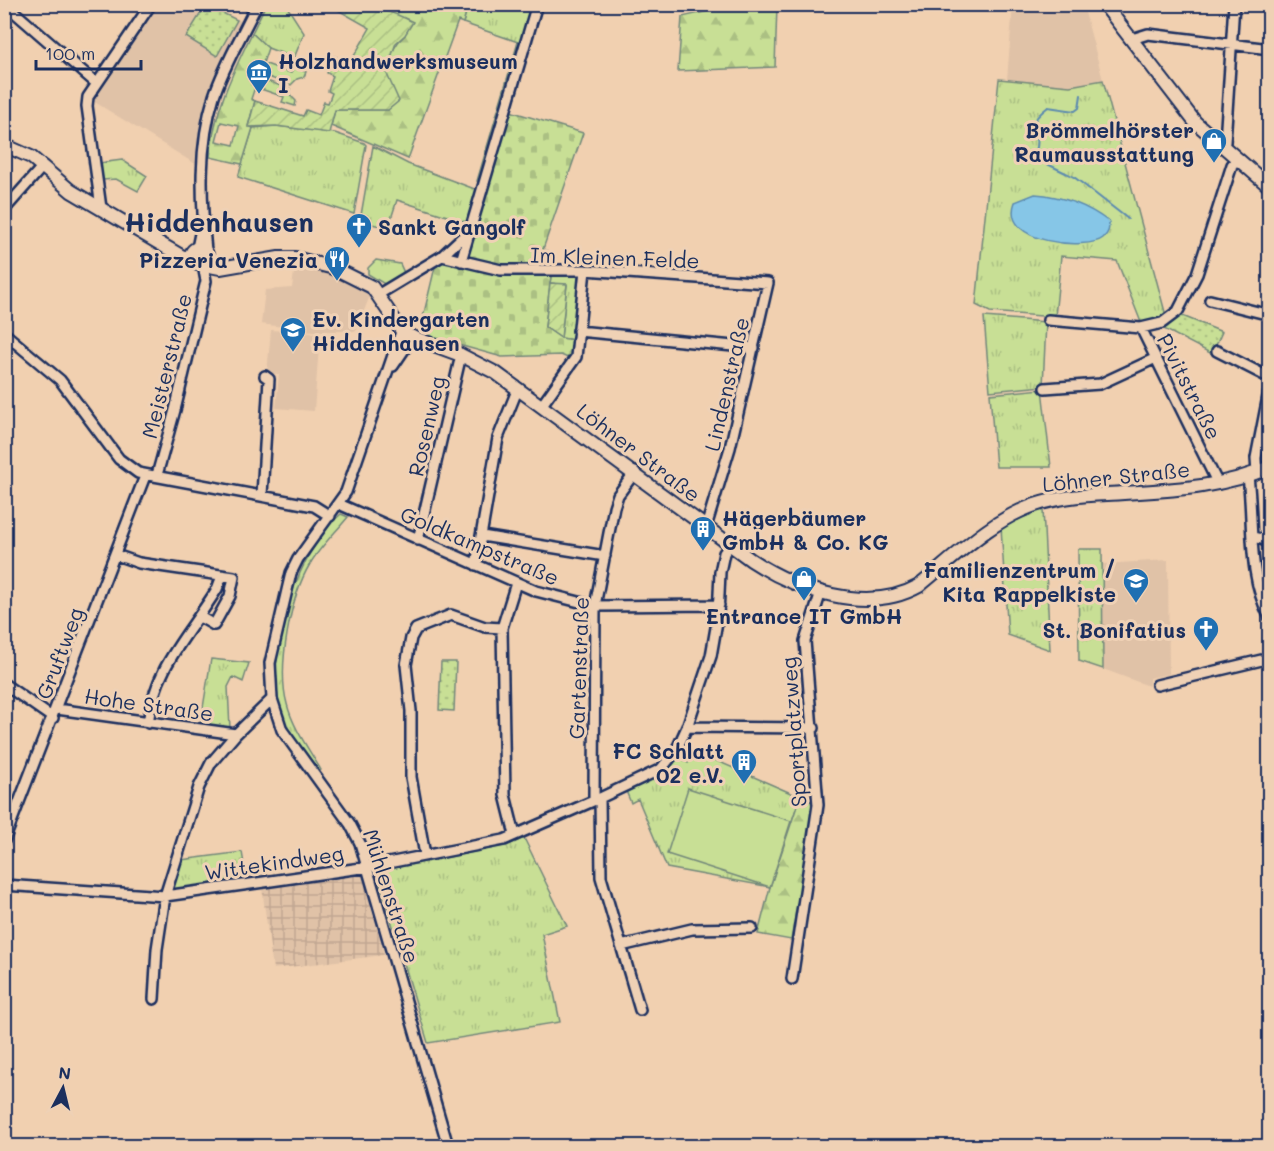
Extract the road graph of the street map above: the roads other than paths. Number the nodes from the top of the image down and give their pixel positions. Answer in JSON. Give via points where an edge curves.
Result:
{"nodes":[{"id":1,"x":5,"y":4,"type":"edge"},
{"id":2,"x":151,"y":4,"type":"edge"},
{"id":3,"x":257,"y":4,"type":"edge"},
{"id":4,"x":537,"y":4,"type":"edge"},
{"id":5,"x":1104,"y":4,"type":"edge"},
{"id":6,"x":1234,"y":4,"type":"edge"},
{"id":7,"x":1132,"y":39,"type":"junction"},
{"id":8,"x":1231,"y":44,"type":"junction"},
{"id":9,"x":1269,"y":49,"type":"edge"},
{"id":10,"x":96,"y":83,"type":"junction"},
{"id":11,"x":4,"y":145,"type":"edge"},
{"id":12,"x":1222,"y":146,"type":"junction"},
{"id":13,"x":1237,"y":159,"type":"junction"},
{"id":14,"x":43,"y":166,"type":"junction"},
{"id":15,"x":1269,"y":187,"type":"edge"},
{"id":16,"x":101,"y":208,"type":"junction"},
{"id":17,"x":4,"y":210,"type":"edge"},
{"id":18,"x":470,"y":230,"type":"junction"},
{"id":19,"x":442,"y":256,"type":"junction"},
{"id":20,"x":200,"y":257,"type":"junction"},
{"id":21,"x":461,"y":261,"type":"junction"},
{"id":22,"x":585,"y":270,"type":"junction"},
{"id":23,"x":768,"y":283,"type":"joint"},
{"id":24,"x":379,"y":294,"type":"junction"},
{"id":25,"x":1210,"y":300,"type":"dead end"},
{"id":26,"x":1269,"y":315,"type":"edge"},
{"id":27,"x":1048,"y":320,"type":"dead end"},
{"id":28,"x":1141,"y":328,"type":"junction"},
{"id":29,"x":578,"y":331,"type":"junction"},
{"id":30,"x":4,"y":333,"type":"edge"},
{"id":31,"x":406,"y":335,"type":"junction"},
{"id":32,"x":754,"y":348,"type":"junction"},
{"id":33,"x":1217,"y":351,"type":"dead end"},
{"id":34,"x":461,"y":355,"type":"junction"},
{"id":35,"x":1156,"y":358,"type":"junction"},
{"id":36,"x":265,"y":376,"type":"dead end"},
{"id":37,"x":1269,"y":378,"type":"edge"},
{"id":38,"x":1269,"y":386,"type":"edge"},
{"id":39,"x":518,"y":388,"type":"junction"},
{"id":40,"x":1045,"y":388,"type":"dead end"},
{"id":41,"x":542,"y":405,"type":"junction"},
{"id":42,"x":1269,"y":467,"type":"edge"},
{"id":43,"x":635,"y":472,"type":"junction"},
{"id":44,"x":157,"y":475,"type":"junction"},
{"id":45,"x":1253,"y":475,"type":"junction"},
{"id":46,"x":145,"y":476,"type":"junction"},
{"id":47,"x":1218,"y":484,"type":"junction"},
{"id":48,"x":262,"y":495,"type":"junction"},
{"id":49,"x":339,"y":504,"type":"junction"},
{"id":50,"x":330,"y":516,"type":"junction"},
{"id":51,"x":706,"y":526,"type":"junction"},
{"id":52,"x":482,"y":536,"type":"junction"},
{"id":53,"x":1252,"y":537,"type":"junction"},
{"id":54,"x":418,"y":540,"type":"junction"},
{"id":55,"x":1269,"y":544,"type":"edge"},
{"id":56,"x":730,"y":545,"type":"junction"},
{"id":57,"x":116,"y":555,"type":"junction"},
{"id":58,"x":605,"y":556,"type":"junction"},
{"id":59,"x":476,"y":565,"type":"junction"},
{"id":60,"x":222,"y":576,"type":"junction"},
{"id":61,"x":516,"y":583,"type":"junction"},
{"id":62,"x":821,"y":592,"type":"junction"},
{"id":63,"x":719,"y":605,"type":"junction"},
{"id":64,"x":595,"y":606,"type":"junction"},
{"id":65,"x":200,"y":617,"type":"junction"},
{"id":66,"x":1269,"y":618,"type":"edge"},
{"id":67,"x":502,"y":628,"type":"junction"},
{"id":68,"x":1269,"y":658,"type":"edge"},
{"id":69,"x":4,"y":684,"type":"edge"},
{"id":70,"x":1157,"y":685,"type":"dead end"},
{"id":71,"x":272,"y":699,"type":"junction"},
{"id":72,"x":55,"y":714,"type":"junction"},
{"id":73,"x":148,"y":723,"type":"junction"},
{"id":74,"x":687,"y":727,"type":"junction"},
{"id":75,"x":814,"y":728,"type":"junction"},
{"id":76,"x":236,"y":734,"type":"junction"},
{"id":77,"x":597,"y":799,"type":"junction"},
{"id":78,"x":515,"y":835,"type":"junction"},
{"id":79,"x":4,"y":841,"type":"edge"},
{"id":80,"x":424,"y":855,"type":"junction"},
{"id":81,"x":368,"y":867,"type":"junction"},
{"id":82,"x":4,"y":885,"type":"edge"},
{"id":83,"x":165,"y":896,"type":"junction"},
{"id":84,"x":752,"y":928,"type":"dead end"},
{"id":85,"x":621,"y":946,"type":"junction"},
{"id":86,"x":792,"y":979,"type":"dead end"},
{"id":87,"x":154,"y":999,"type":"dead end"},
{"id":88,"x":640,"y":1010,"type":"dead end"},
{"id":89,"x":448,"y":1146,"type":"edge"}],
"edges":[{"from":1,"to":10,"type":"street"},
{"from":2,"to":10,"type":"street"},
{"from":3,"to":20,"type":"street","name":"Meisterstraße","via":[[218,86],[206,128]]},
{"from":4,"to":18,"type":"street"},
{"from":5,"to":7,"type":"main road"},
{"from":6,"to":8,"type":"street"},
{"from":7,"to":8,"type":"street","via":[[1148,34]]},
{"from":7,"to":12,"type":"main road","via":[[1190,116]]},
{"from":8,"to":9,"type":"street"},
{"from":8,"to":12,"type":"street"},
{"from":10,"to":16,"type":"street","via":[[87,106]]},
{"from":11,"to":14,"type":"main road"},
{"from":12,"to":13,"type":"main road"},
{"from":13,"to":15,"type":"main road"},
{"from":13,"to":28,"type":"street","name":"Pivitstraße","via":[[1189,294],[1178,311],[1162,323]]},
{"from":14,"to":16,"type":"main road","via":[[71,191]]},
{"from":14,"to":17,"type":"street"},
{"from":16,"to":20,"type":"main road","via":[[164,245]]},
{"from":18,"to":19,"type":"street"},
{"from":18,"to":21,"type":"street"},
{"from":19,"to":21,"type":"street","name":"Im Kleinen Felde"},
{"from":19,"to":24,"type":"street"},
{"from":20,"to":24,"type":"main road","via":[[237,264],[279,258],[310,260],[349,274]]},
{"from":20,"to":44,"type":"street","name":"Meisterstraße","via":[[206,281]]},
{"from":21,"to":22,"type":"street","name":"Im Kleinen Felde","via":[[501,270]]},
{"from":22,"to":23,"type":"street","name":"Im Kleinen Felde"},
{"from":22,"to":29,"type":"street"},
{"from":23,"to":32,"type":"street","name":"Lindenstraße"},
{"from":24,"to":31,"type":"main road"},
{"from":25,"to":26,"type":"street"},
{"from":27,"to":28,"type":"street"},
{"from":28,"to":35,"type":"street","name":"Pivitstraße"},
{"from":29,"to":32,"type":"street"},
{"from":29,"to":41,"type":"street","via":[[576,357]]},
{"from":30,"to":46,"type":"street","via":[[60,380],[119,459]]},
{"from":31,"to":34,"type":"main road","name":"Löhner Straße"},
{"from":31,"to":49,"type":"street","name":"Mühlenstraße"},
{"from":32,"to":51,"type":"street","name":"Lindenstraße"},
{"from":33,"to":37,"type":"street"},
{"from":34,"to":39,"type":"main road","name":"Löhner Straße"},
{"from":34,"to":54,"type":"street","name":"Rosenweg"},
{"from":35,"to":40,"type":"street","via":[[1100,384]]},
{"from":35,"to":47,"type":"street","name":"Pivitstraße"},
{"from":36,"to":48,"type":"street","via":[[268,379]]},
{"from":38,"to":45,"type":"street"},
{"from":39,"to":41,"type":"main road","name":"Löhner Straße"},
{"from":39,"to":52,"type":"street","via":[[498,438]]},
{"from":41,"to":43,"type":"main road","name":"Löhner Straße"},
{"from":42,"to":45,"type":"main road","name":"Löhner Straße"},
{"from":43,"to":51,"type":"main road","name":"Löhner Straße"},
{"from":43,"to":58,"type":"street","name":"Gartenstraße","via":[[618,495]]},
{"from":44,"to":46,"type":"street"},
{"from":44,"to":48,"type":"street"},
{"from":45,"to":47,"type":"main road","name":"Löhner Straße"},
{"from":45,"to":53,"type":"street"},
{"from":46,"to":57,"type":"street","name":"Gruftweg"},
{"from":47,"to":62,"type":"main road","name":"Löhner Straße","via":[[1048,501],[999,523],[906,592],[873,598]]},
{"from":48,"to":50,"type":"street","via":[[314,506]]},
{"from":49,"to":50,"type":"street","name":"Mühlenstraße"},
{"from":49,"to":54,"type":"street","name":"Goldkampstraße"},
{"from":50,"to":71,"type":"street","name":"Mühlenstraße","via":[[291,573],[271,654]]},
{"from":51,"to":56,"type":"main road","name":"Löhner Straße"},
{"from":52,"to":58,"type":"street"},
{"from":52,"to":59,"type":"street"},
{"from":53,"to":55,"type":"street"},
{"from":53,"to":66,"type":"street","via":[[1255,580]]},
{"from":54,"to":59,"type":"street","name":"Goldkampstraße"},
{"from":56,"to":62,"type":"main road","name":"Löhner Straße","via":[[783,579]]},
{"from":56,"to":63,"type":"street","name":"Wittekindweg","via":[[720,572]]},
{"from":57,"to":60,"type":"street","via":[[139,563]]},
{"from":57,"to":72,"type":"street","name":"Gruftweg"},
{"from":58,"to":64,"type":"street","name":"Gartenstraße"},
{"from":59,"to":61,"type":"street","name":"Goldkampstraße"},
{"from":60,"to":65,"type":"street"},
{"from":60,"to":65,"type":"street","via":[[234,577],[225,608],[214,625]]},
{"from":61,"to":64,"type":"street","name":"Goldkampstraße"},
{"from":61,"to":67,"type":"street"},
{"from":62,"to":75,"type":"street","name":"Sportplatzweg","via":[[805,641]]},
{"from":63,"to":64,"type":"street","name":"Goldkampstraße"},
{"from":63,"to":74,"type":"street","name":"Wittekindweg","via":[[711,656]]},
{"from":64,"to":77,"type":"street","name":"Gartenstraße"},
{"from":65,"to":73,"type":"street","via":[[158,678]]},
{"from":67,"to":78,"type":"street","via":[[505,786]]},
{"from":67,"to":80,"type":"street","via":[[451,615],[416,629],[411,638],[406,665],[411,777]]},
{"from":68,"to":70,"type":"street"},
{"from":69,"to":72,"type":"street","name":"Hohe Straße"},
{"from":71,"to":76,"type":"street"},
{"from":71,"to":81,"type":"street","name":"Mühlenstraße","via":[[282,730],[350,824]]},
{"from":72,"to":73,"type":"street","name":"Hohe Straße"},
{"from":72,"to":79,"type":"street","name":"Gruftweg"},
{"from":73,"to":76,"type":"street","name":"Hohe Straße"},
{"from":74,"to":75,"type":"street"},
{"from":74,"to":77,"type":"street","name":"Wittekindweg","via":[[676,751],[661,769]]},
{"from":75,"to":86,"type":"street","name":"Sportplatzweg","via":[[818,805]]},
{"from":76,"to":83,"type":"street","via":[[211,763],[199,787]]},
{"from":77,"to":78,"type":"street","name":"Wittekindweg"},
{"from":77,"to":85,"type":"street","name":"Gartenstraße","via":[[601,877]]},
{"from":78,"to":80,"type":"street","name":"Wittekindweg"},
{"from":80,"to":81,"type":"street","name":"Wittekindweg"},
{"from":81,"to":83,"type":"street","name":"Wittekindweg"},
{"from":81,"to":89,"type":"street","name":"Mühlenstraße"},
{"from":82,"to":83,"type":"street","name":"Wittekindweg"},
{"from":83,"to":87,"type":"street"},
{"from":84,"to":85,"type":"street","via":[[692,928]]},
{"from":85,"to":88,"type":"street","name":"Gartenstraße"}]}
